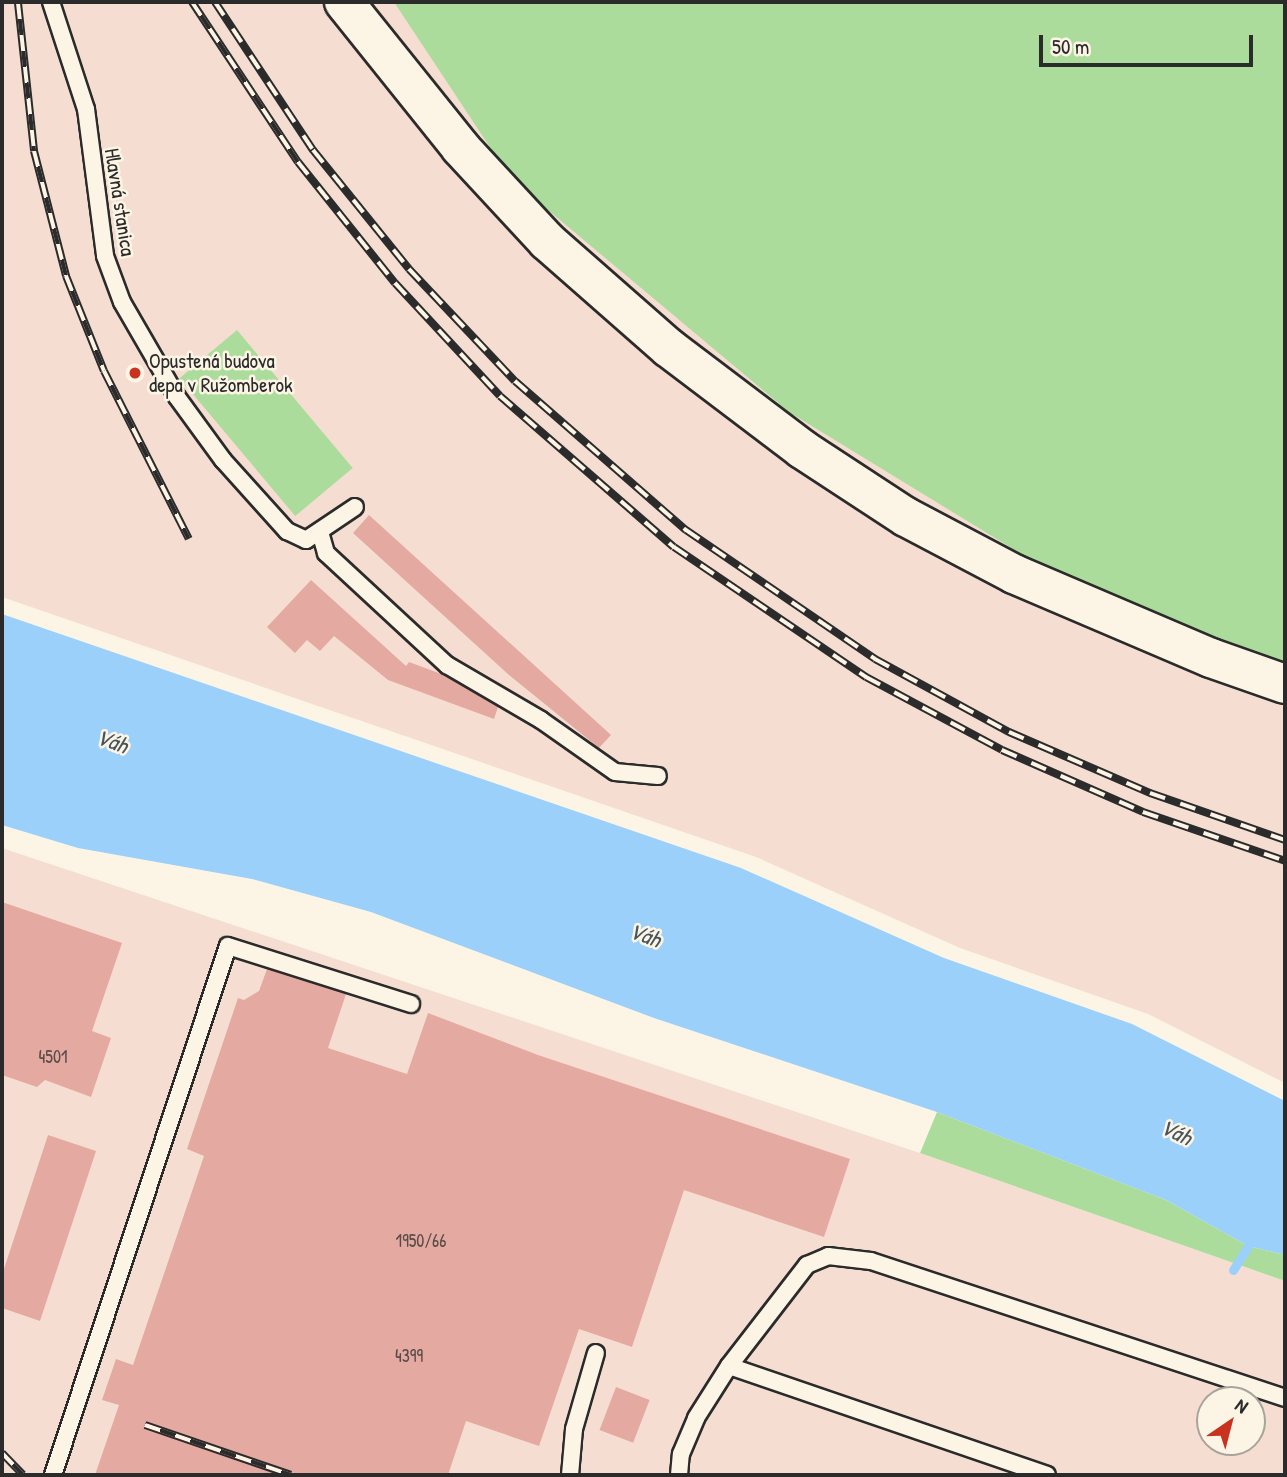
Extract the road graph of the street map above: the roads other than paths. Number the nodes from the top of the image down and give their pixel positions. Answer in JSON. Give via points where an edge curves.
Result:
{"nodes":[{"id":1,"x":51,"y":2,"type":"edge"},
{"id":2,"x":344,"y":2,"type":"edge"},
{"id":3,"x":355,"y":507,"type":"dead end"},
{"id":4,"x":320,"y":532,"type":"junction"},
{"id":5,"x":1285,"y":684,"type":"edge"},
{"id":6,"x":658,"y":776,"type":"dead end"},
{"id":7,"x":411,"y":1004,"type":"dead end"},
{"id":8,"x":596,"y":1353,"type":"dead end"},
{"id":9,"x":729,"y":1366,"type":"junction"},
{"id":10,"x":1285,"y":1398,"type":"edge"},
{"id":11,"x":54,"y":1475,"type":"edge"},
{"id":12,"x":570,"y":1475,"type":"edge"},
{"id":13,"x":679,"y":1475,"type":"edge"},
{"id":14,"x":1047,"y":1475,"type":"edge"}],
"edges":[{"from":1,"to":4,"type":"lane","name":"Hlavná stanica","via":[[86,109],[105,256],[122,302],[177,397],[263,507],[287,531],[306,540]]},
{"from":2,"to":5,"type":"street","via":[[460,147],[547,241],[669,348],[802,449],[906,517],[1014,574],[1211,658]]},
{"from":3,"to":4,"type":"lane"},
{"from":4,"to":6,"type":"lane","via":[[326,553],[447,665],[541,720],[615,772]]},
{"from":7,"to":11,"type":"lane","via":[[228,946]]},
{"from":8,"to":12,"type":"lane","via":[[574,1429]]},
{"from":9,"to":10,"type":"lane","via":[[807,1265],[828,1256],[871,1261]]},
{"from":9,"to":13,"type":"lane","via":[[696,1419],[681,1454]]},
{"from":9,"to":14,"type":"lane"}]}
